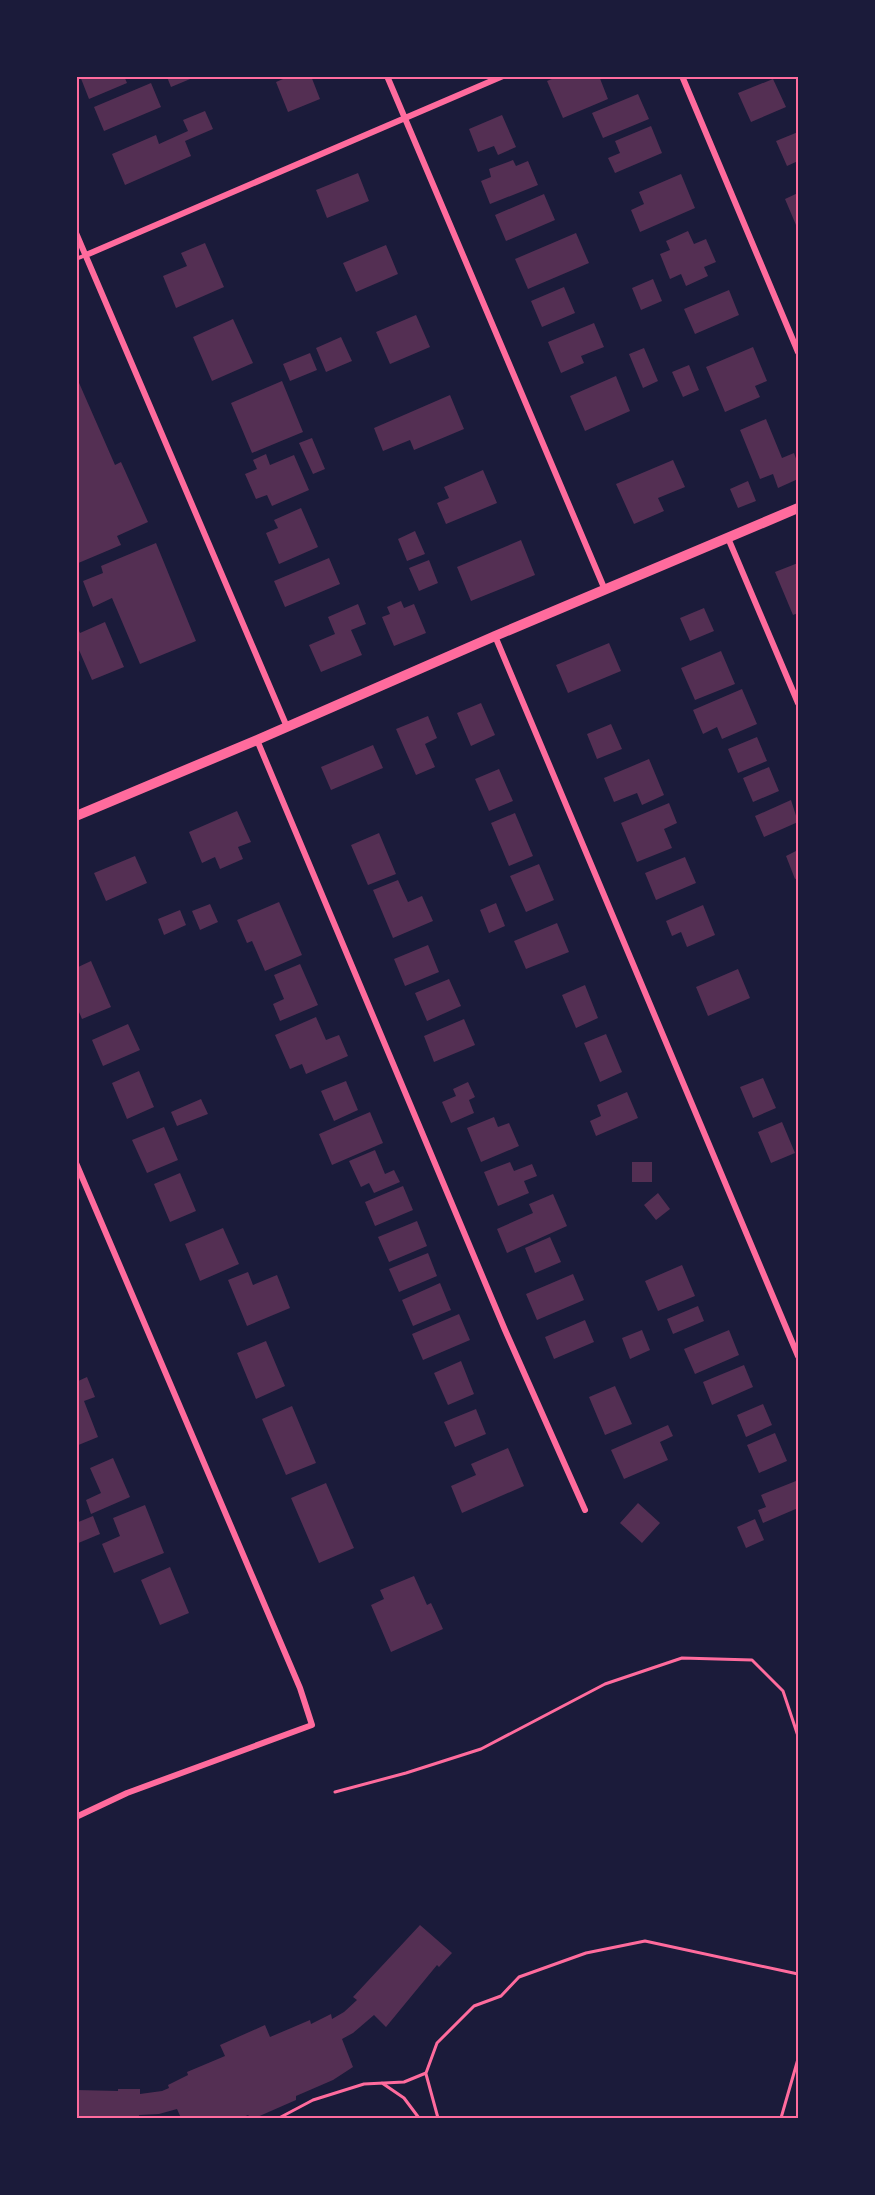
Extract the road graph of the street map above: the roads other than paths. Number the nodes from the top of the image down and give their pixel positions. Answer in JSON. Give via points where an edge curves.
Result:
{"nodes":[{"id":1,"x":387,"y":76,"type":"edge"},
{"id":2,"x":503,"y":76,"type":"edge"},
{"id":3,"x":682,"y":76,"type":"edge"},
{"id":4,"x":405,"y":118,"type":"junction"},
{"id":5,"x":76,"y":233,"type":"edge"},
{"id":6,"x":86,"y":255,"type":"junction"},
{"id":7,"x":76,"y":259,"type":"edge"},
{"id":8,"x":798,"y":352,"type":"edge"},
{"id":9,"x":798,"y":508,"type":"edge"},
{"id":10,"x":728,"y":538,"type":"junction"},
{"id":11,"x":605,"y":591,"type":"junction"},
{"id":12,"x":495,"y":636,"type":"junction"},
{"id":13,"x":798,"y":703,"type":"edge"},
{"id":14,"x":286,"y":727,"type":"junction"},
{"id":15,"x":257,"y":741,"type":"junction"},
{"id":16,"x":76,"y":816,"type":"edge"},
{"id":17,"x":76,"y":1163,"type":"edge"},
{"id":18,"x":798,"y":1356,"type":"edge"},
{"id":19,"x":585,"y":1510,"type":"dead end"},
{"id":20,"x":76,"y":1817,"type":"edge"}],
"edges":[{"from":1,"to":4,"type":"street"},
{"from":2,"to":4,"type":"street"},
{"from":3,"to":8,"type":"street"},
{"from":4,"to":6,"type":"street"},
{"from":4,"to":11,"type":"street"},
{"from":5,"to":6,"type":"street"},
{"from":6,"to":7,"type":"lane"},
{"from":6,"to":14,"type":"street"},
{"from":9,"to":10,"type":"main road"},
{"from":10,"to":11,"type":"main road"},
{"from":10,"to":13,"type":"street"},
{"from":11,"to":12,"type":"main road"},
{"from":12,"to":14,"type":"main road"},
{"from":12,"to":18,"type":"street"},
{"from":14,"to":15,"type":"main road"},
{"from":15,"to":16,"type":"main road"},
{"from":15,"to":19,"type":"street"},
{"from":17,"to":20,"type":"street","via":[[300,1688],[312,1725],[127,1793]]}]}
